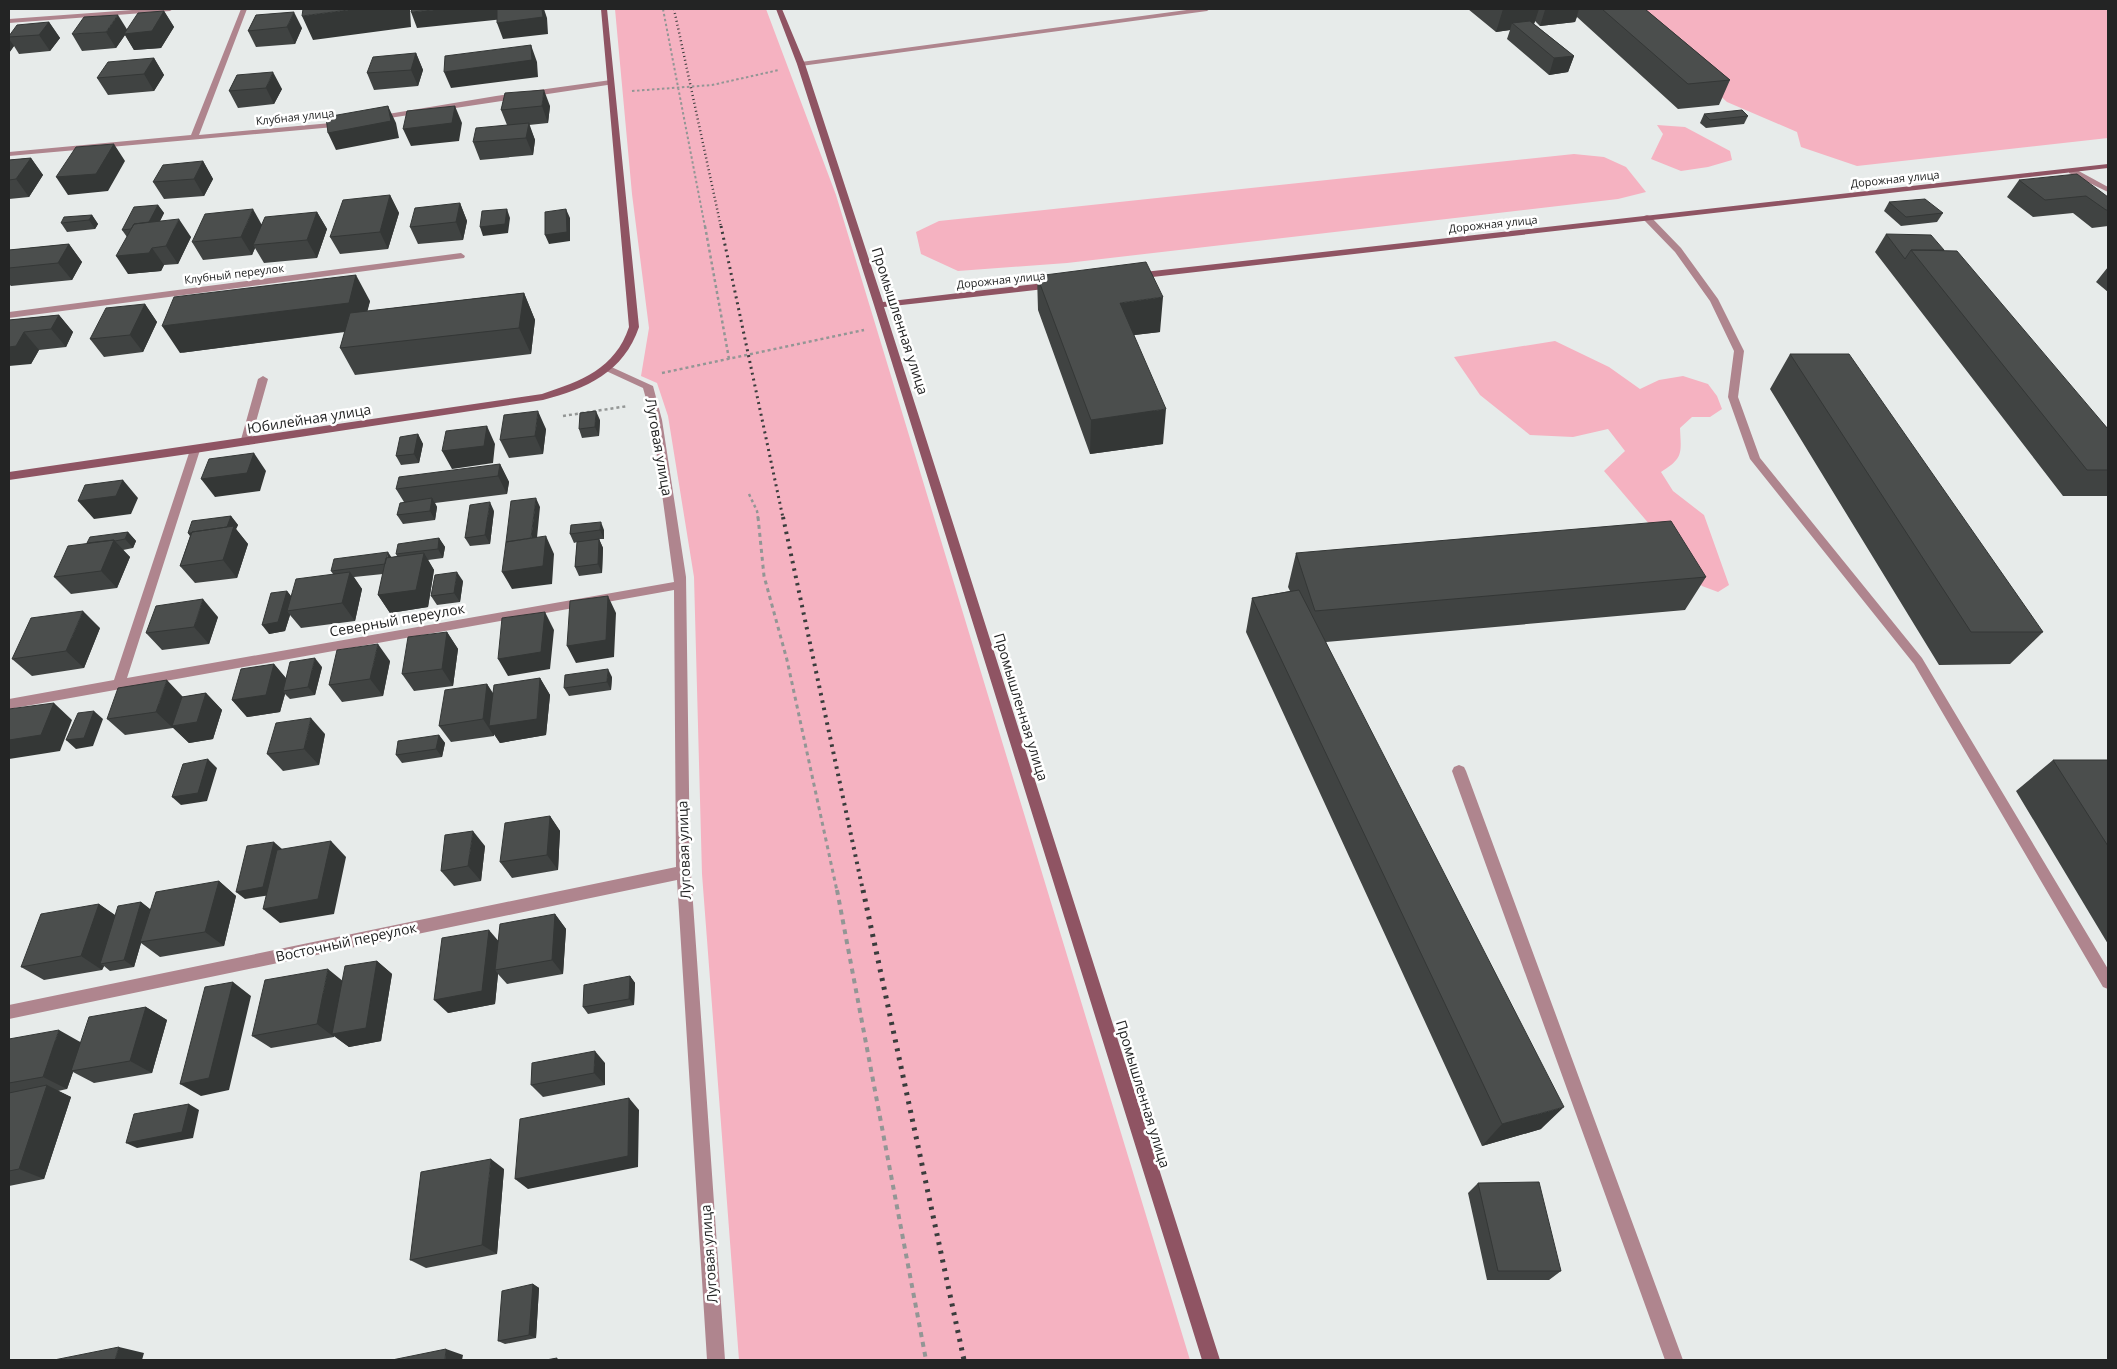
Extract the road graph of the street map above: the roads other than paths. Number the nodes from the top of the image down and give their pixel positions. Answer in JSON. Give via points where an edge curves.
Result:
{"nodes":[{"id":1,"x":46,"y":9,"type":"edge"},
{"id":2,"x":170,"y":9,"type":"edge"},
{"id":3,"x":244,"y":9,"type":"edge"},
{"id":4,"x":604,"y":9,"type":"edge"},
{"id":5,"x":779,"y":9,"type":"edge"},
{"id":6,"x":1207,"y":9,"type":"edge"},
{"id":7,"x":38,"y":19,"type":"junction"},
{"id":8,"x":9,"y":21,"type":"edge"},
{"id":9,"x":801,"y":64,"type":"junction"},
{"id":10,"x":611,"y":82,"type":"junction"},
{"id":11,"x":363,"y":120,"type":"edge"},
{"id":12,"x":353,"y":122,"type":"edge"},
{"id":13,"x":194,"y":137,"type":"junction"},
{"id":14,"x":9,"y":154,"type":"edge"},
{"id":15,"x":2108,"y":166,"type":"edge"},
{"id":16,"x":2072,"y":171,"type":"junction"},
{"id":17,"x":2108,"y":190,"type":"edge"},
{"id":18,"x":1647,"y":218,"type":"junction"},
{"id":19,"x":461,"y":256,"type":"dead end"},
{"id":20,"x":1125,"y":277,"type":"edge"},
{"id":21,"x":1066,"y":284,"type":"edge"},
{"id":22,"x":880,"y":305,"type":"junction"},
{"id":23,"x":9,"y":315,"type":"edge"},
{"id":24,"x":607,"y":368,"type":"junction"},
{"id":25,"x":263,"y":379,"type":"dead end"},
{"id":26,"x":245,"y":442,"type":"junction"},
{"id":27,"x":195,"y":450,"type":"junction"},
{"id":28,"x":9,"y":476,"type":"edge"},
{"id":29,"x":680,"y":585,"type":"junction"},
{"id":30,"x":119,"y":684,"type":"junction"},
{"id":31,"x":9,"y":704,"type":"edge"},
{"id":32,"x":1459,"y":771,"type":"dead end"},
{"id":33,"x":684,"y":872,"type":"junction"},
{"id":34,"x":2108,"y":982,"type":"edge"},
{"id":35,"x":9,"y":1012,"type":"edge"},
{"id":36,"x":716,"y":1360,"type":"edge"},
{"id":37,"x":1211,"y":1360,"type":"edge"},
{"id":38,"x":1674,"y":1360,"type":"edge"}],
"edges":[{"from":1,"to":7,"type":"street"},
{"from":2,"to":7,"type":"street"},
{"from":3,"to":13,"type":"street"},
{"from":4,"to":10,"type":"street","name":"Юбилейная улица"},
{"from":5,"to":9,"type":"street","name":"Промышленная улица"},
{"from":6,"to":9,"type":"street"},
{"from":7,"to":8,"type":"street"},
{"from":9,"to":22,"type":"street","name":"Промышленная улица"},
{"from":10,"to":11,"type":"street"},
{"from":10,"to":24,"type":"street","name":"Юбилейная улица","via":[[634,326],[631,341],[623,354]]},
{"from":12,"to":13,"type":"street","name":"Клубная улица"},
{"from":13,"to":14,"type":"street","name":"Клубная улица"},
{"from":15,"to":16,"type":"street","name":"Дорожная улица"},
{"from":16,"to":17,"type":"street"},
{"from":16,"to":18,"type":"street","name":"Дорожная улица"},
{"from":18,"to":20,"type":"street","name":"Дорожная улица"},
{"from":18,"to":34,"type":"street","via":[[1678,250],[1715,301],[1740,351],[1732,397],[1755,459],[1918,662]]},
{"from":19,"to":23,"type":"street","name":"Клубный переулок"},
{"from":21,"to":22,"type":"street","name":"Дорожная улица"},
{"from":22,"to":37,"type":"street","name":"Промышленная улица"},
{"from":24,"to":26,"type":"street","name":"Юбилейная улица","via":[[574,387],[544,397]]},
{"from":24,"to":29,"type":"street","name":"Луговая улица","via":[[648,386],[657,420]]},
{"from":25,"to":26,"type":"street"},
{"from":26,"to":27,"type":"street","name":"Юбилейная улица"},
{"from":27,"to":28,"type":"street","name":"Юбилейная улица"},
{"from":27,"to":30,"type":"street"},
{"from":29,"to":30,"type":"street","name":"Северный переулок"},
{"from":29,"to":33,"type":"street","name":"Луговая улица"},
{"from":30,"to":31,"type":"street","name":"Северный переулок"},
{"from":32,"to":38,"type":"street"},
{"from":33,"to":35,"type":"street","name":"Восточный переулок"},
{"from":33,"to":36,"type":"street","name":"Луговая улица"}]}
